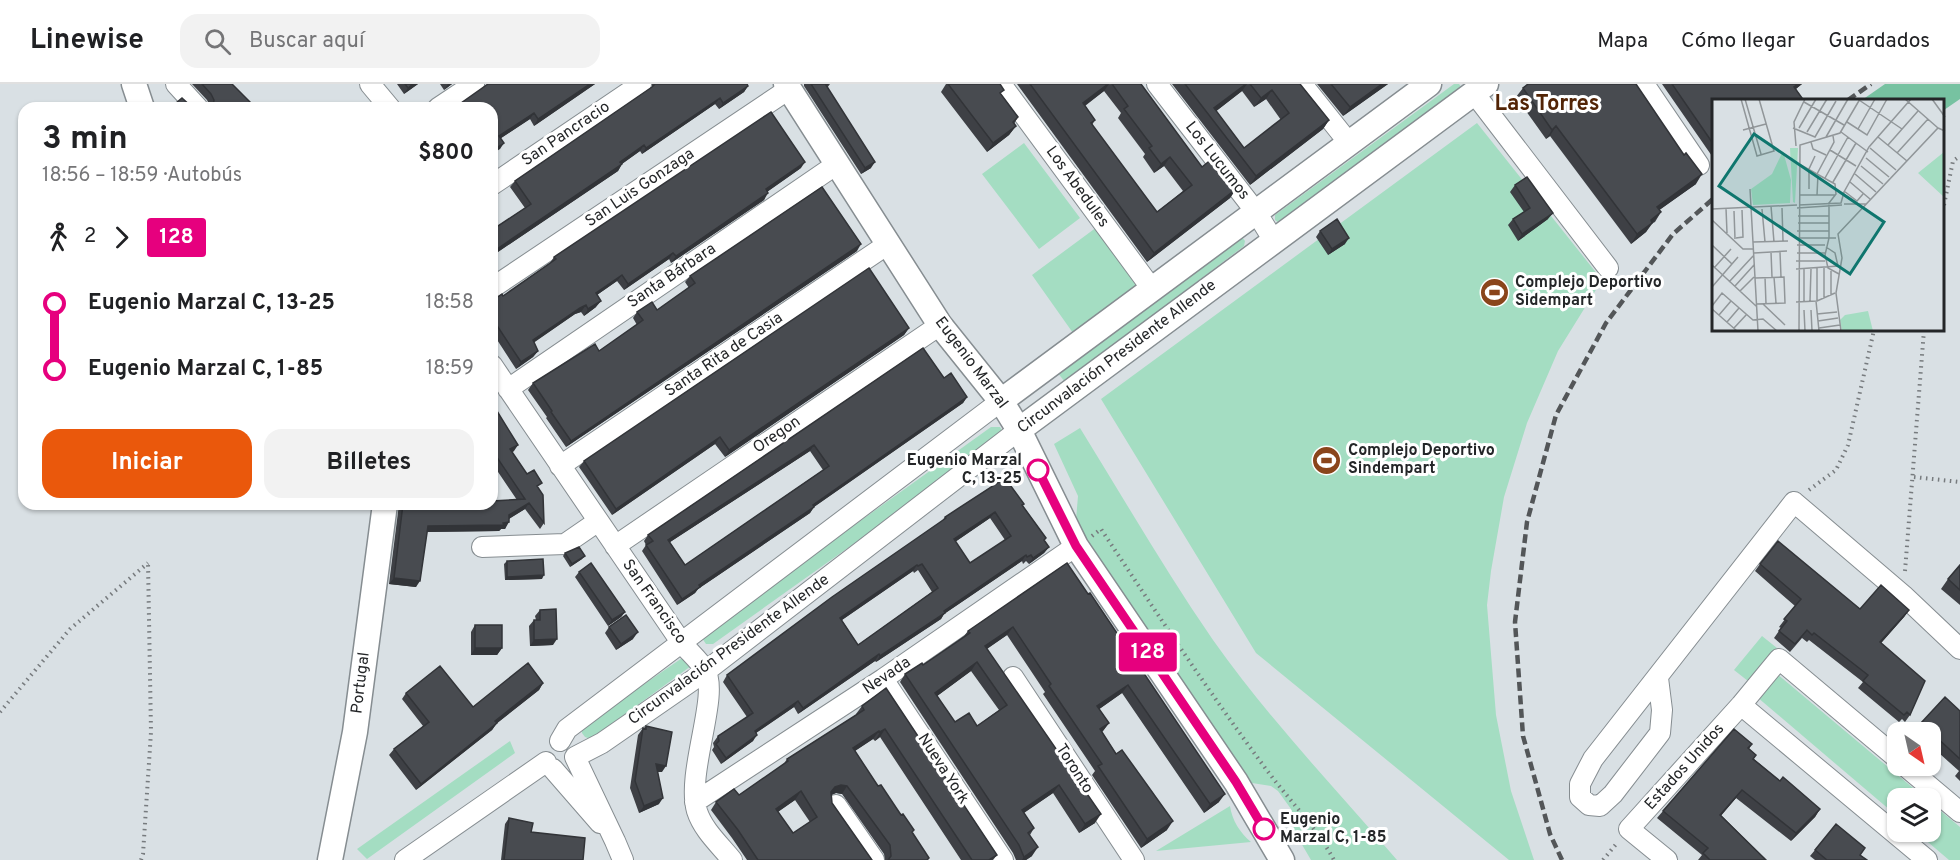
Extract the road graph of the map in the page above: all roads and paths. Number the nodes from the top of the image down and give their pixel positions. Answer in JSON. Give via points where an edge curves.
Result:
{"nodes":[{"id":1,"x":134,"y":84,"type":"edge"},
{"id":2,"x":176,"y":84,"type":"edge"},
{"id":3,"x":370,"y":84,"type":"edge"},
{"id":4,"x":474,"y":84,"type":"edge"},
{"id":5,"x":641,"y":84,"type":"edge"},
{"id":6,"x":1001,"y":84,"type":"edge"},
{"id":7,"x":1157,"y":84,"type":"edge"},
{"id":8,"x":1302,"y":84,"type":"edge"},
{"id":9,"x":1429,"y":84,"type":"edge"},
{"id":10,"x":1644,"y":84,"type":"edge"},
{"id":11,"x":787,"y":86,"type":"edge"},
{"id":12,"x":1475,"y":87,"type":"edge"},
{"id":13,"x":140,"y":102,"type":"edge"},
{"id":14,"x":192,"y":102,"type":"edge"},
{"id":15,"x":385,"y":102,"type":"edge"},
{"id":16,"x":447,"y":102,"type":"edge"},
{"id":17,"x":1349,"y":143,"type":"junction"},
{"id":18,"x":1960,"y":156,"type":"edge"},
{"id":19,"x":837,"y":164,"type":"junction"},
{"id":20,"x":1699,"y":165,"type":"dead end"},
{"id":21,"x":498,"y":181,"type":"edge"},
{"id":22,"x":1945,"y":200,"type":"edge"},
{"id":23,"x":1256,"y":212,"type":"junction"},
{"id":24,"x":1274,"y":241,"type":"junction"},
{"id":25,"x":888,"y":244,"type":"junction"},
{"id":26,"x":1608,"y":268,"type":"dead end"},
{"id":27,"x":498,"y":284,"type":"edge"},
{"id":28,"x":1152,"y":289,"type":"junction"},
{"id":29,"x":940,"y":325,"type":"junction"},
{"id":30,"x":1874,"y":332,"type":"edge"},
{"id":31,"x":1924,"y":332,"type":"edge"},
{"id":32,"x":498,"y":374,"type":"edge"},
{"id":33,"x":508,"y":388,"type":"junction"},
{"id":34,"x":1002,"y":401,"type":"junction"},
{"id":35,"x":1019,"y":430,"type":"junction"},
{"id":36,"x":560,"y":466,"type":"junction"},
{"id":37,"x":1914,"y":477,"type":"junction"},
{"id":38,"x":1960,"y":482,"type":"edge"},
{"id":39,"x":1794,"y":502,"type":"junction"},
{"id":40,"x":384,"y":510,"type":"edge"},
{"id":41,"x":597,"y":522,"type":"junction"},
{"id":42,"x":615,"y":546,"type":"junction"},
{"id":43,"x":1076,"y":546,"type":"junction"},
{"id":44,"x":482,"y":547,"type":"dead end"},
{"id":45,"x":1903,"y":594,"type":"junction"},
{"id":46,"x":681,"y":642,"type":"junction"},
{"id":47,"x":1960,"y":649,"type":"edge"},
{"id":48,"x":706,"y":671,"type":"junction"},
{"id":49,"x":1014,"y":678,"type":"dead end"},
{"id":50,"x":1658,"y":678,"type":"junction"},
{"id":51,"x":883,"y":679,"type":"junction"},
{"id":52,"x":1741,"y":705,"type":"junction"},
{"id":53,"x":0,"y":712,"type":"edge"},
{"id":54,"x":560,"y":741,"type":"junction"},
{"id":55,"x":1887,"y":750,"type":"edge"},
{"id":56,"x":574,"y":757,"type":"junction"},
{"id":57,"x":550,"y":766,"type":"junction"},
{"id":58,"x":1918,"y":776,"type":"edge"},
{"id":59,"x":695,"y":802,"type":"junction"},
{"id":60,"x":836,"y":805,"type":"edge"},
{"id":61,"x":1960,"y":812,"type":"edge"},
{"id":62,"x":615,"y":841,"type":"junction"},
{"id":63,"x":141,"y":860,"type":"edge"},
{"id":64,"x":330,"y":860,"type":"edge"},
{"id":65,"x":405,"y":860,"type":"edge"},
{"id":66,"x":623,"y":860,"type":"edge"},
{"id":67,"x":732,"y":860,"type":"edge"},
{"id":68,"x":874,"y":860,"type":"edge"},
{"id":69,"x":1003,"y":860,"type":"edge"},
{"id":70,"x":1134,"y":860,"type":"edge"},
{"id":71,"x":1282,"y":860,"type":"edge"},
{"id":72,"x":1334,"y":860,"type":"edge"},
{"id":73,"x":1667,"y":860,"type":"edge"},
{"id":74,"x":1927,"y":860,"type":"edge"}],
"edges":[{"from":1,"to":13,"type":"main road"},
{"from":2,"to":14,"type":"street"},
{"from":3,"to":15,"type":"street"},
{"from":4,"to":16,"type":"street"},
{"from":5,"to":21,"type":"street","name":"San Pancracio"},
{"from":6,"to":28,"type":"street","name":"Los Abedules"},
{"from":7,"to":23,"type":"street","name":"Los Lucumos"},
{"from":8,"to":17,"type":"street"},
{"from":9,"to":17,"type":"main road","name":"Circunvalación Presidente Allende"},
{"from":10,"to":20,"type":"street"},
{"from":11,"to":19,"type":"main road","name":"Eugenio Marzal"},
{"from":11,"to":27,"type":"street","name":"San Luis Gonzaga"},
{"from":12,"to":24,"type":"main road","name":"Circunvalación Presidente Allende"},
{"from":12,"to":26,"type":"street"},
{"from":17,"to":23,"type":"main road","name":"Circunvalación Presidente Allende"},
{"from":18,"to":22,"type":"path","via":[[1953,161]]},
{"from":19,"to":25,"type":"main road","name":"Eugenio Marzal"},
{"from":19,"to":33,"type":"street","name":"Santa Bárbara"},
{"from":23,"to":24,"type":"street","name":"Los Lucumos"},
{"from":23,"to":28,"type":"main road","name":"Circunvalación Presidente Allende"},
{"from":24,"to":35,"type":"main road","name":"Circunvalación Presidente Allende"},
{"from":25,"to":29,"type":"main road","name":"Eugenio Marzal"},
{"from":25,"to":36,"type":"street","name":"Santa Rita de Casia"},
{"from":28,"to":34,"type":"main road","name":"Circunvalación Presidente Allende"},
{"from":29,"to":34,"type":"main road","name":"Eugenio Marzal"},
{"from":29,"to":42,"type":"street","name":"Oregon"},
{"from":30,"to":39,"type":"path","via":[[1848,445],[1836,470]]},
{"from":31,"to":37,"type":"path"},
{"from":32,"to":33,"type":"street","name":"San Francisco"},
{"from":33,"to":36,"type":"street","name":"San Francisco"},
{"from":34,"to":35,"type":"main road","name":"Eugenio Marzal"},
{"from":34,"to":46,"type":"street","name":"Circunvalación Presidente Allende"},
{"from":35,"to":43,"type":"main road","name":"Eugenio Marzal"},
{"from":35,"to":48,"type":"street","name":"Circunvalación Presidente Allende"},
{"from":36,"to":41,"type":"street","name":"San Francisco"},
{"from":37,"to":38,"type":"path"},
{"from":37,"to":45,"type":"path"},
{"from":39,"to":45,"type":"street"},
{"from":39,"to":50,"type":"street"},
{"from":40,"to":64,"type":"main road","name":"Portugal","via":[[355,732]]},
{"from":41,"to":42,"type":"street","name":"San Francisco"},
{"from":41,"to":44,"type":"street","via":[[565,544]]},
{"from":42,"to":46,"type":"street","name":"San Francisco"},
{"from":43,"to":51,"type":"street","name":"Nevada"},
{"from":43,"to":71,"type":"main road","name":"Eugenio Marzal","via":[[1236,782]]},
{"from":43,"to":72,"type":"path","via":[[1101,530],[1184,654]]},
{"from":45,"to":47,"type":"street"},
{"from":46,"to":48,"type":"street","name":"San Francisco"},
{"from":46,"to":54,"type":"street","name":"Circunvalación Presidente Allende","via":[[567,729]]},
{"from":48,"to":56,"type":"street","name":"Circunvalación Presidente Allende","via":[[602,743]]},
{"from":48,"to":59,"type":"street","via":[[709,690],[695,776]]},
{"from":49,"to":70,"type":"street","name":"Toronto"},
{"from":50,"to":50,"type":"street","via":[[1593,759],[1580,783],[1580,797],[1589,805],[1600,806],[1613,794],[1660,733]]},
{"from":51,"to":59,"type":"street","name":"Nevada"},
{"from":51,"to":69,"type":"street","name":"Nueva York"},
{"from":52,"to":55,"type":"street","name":"Estados Unidos","via":[[1779,659]]},
{"from":52,"to":73,"type":"street","name":"Estados Unidos","via":[[1629,829]]},
{"from":52,"to":74,"type":"street"},
{"from":53,"to":63,"type":"path","via":[[70,629],[148,562],[151,732]]},
{"from":54,"to":56,"type":"street","via":[[572,748]]},
{"from":54,"to":57,"type":"street","name":"Circunvalación Presidente Allende","via":[[548,748],[545,758]]},
{"from":56,"to":57,"type":"street","name":"Circunvalación Presidente Allende","via":[[567,769]]},
{"from":56,"to":62,"type":"street"},
{"from":57,"to":62,"type":"street"},
{"from":57,"to":65,"type":"street"},
{"from":58,"to":61,"type":"street"},
{"from":59,"to":67,"type":"street","via":[[702,823]]},
{"from":60,"to":68,"type":"street"},
{"from":62,"to":66,"type":"street"}]}
